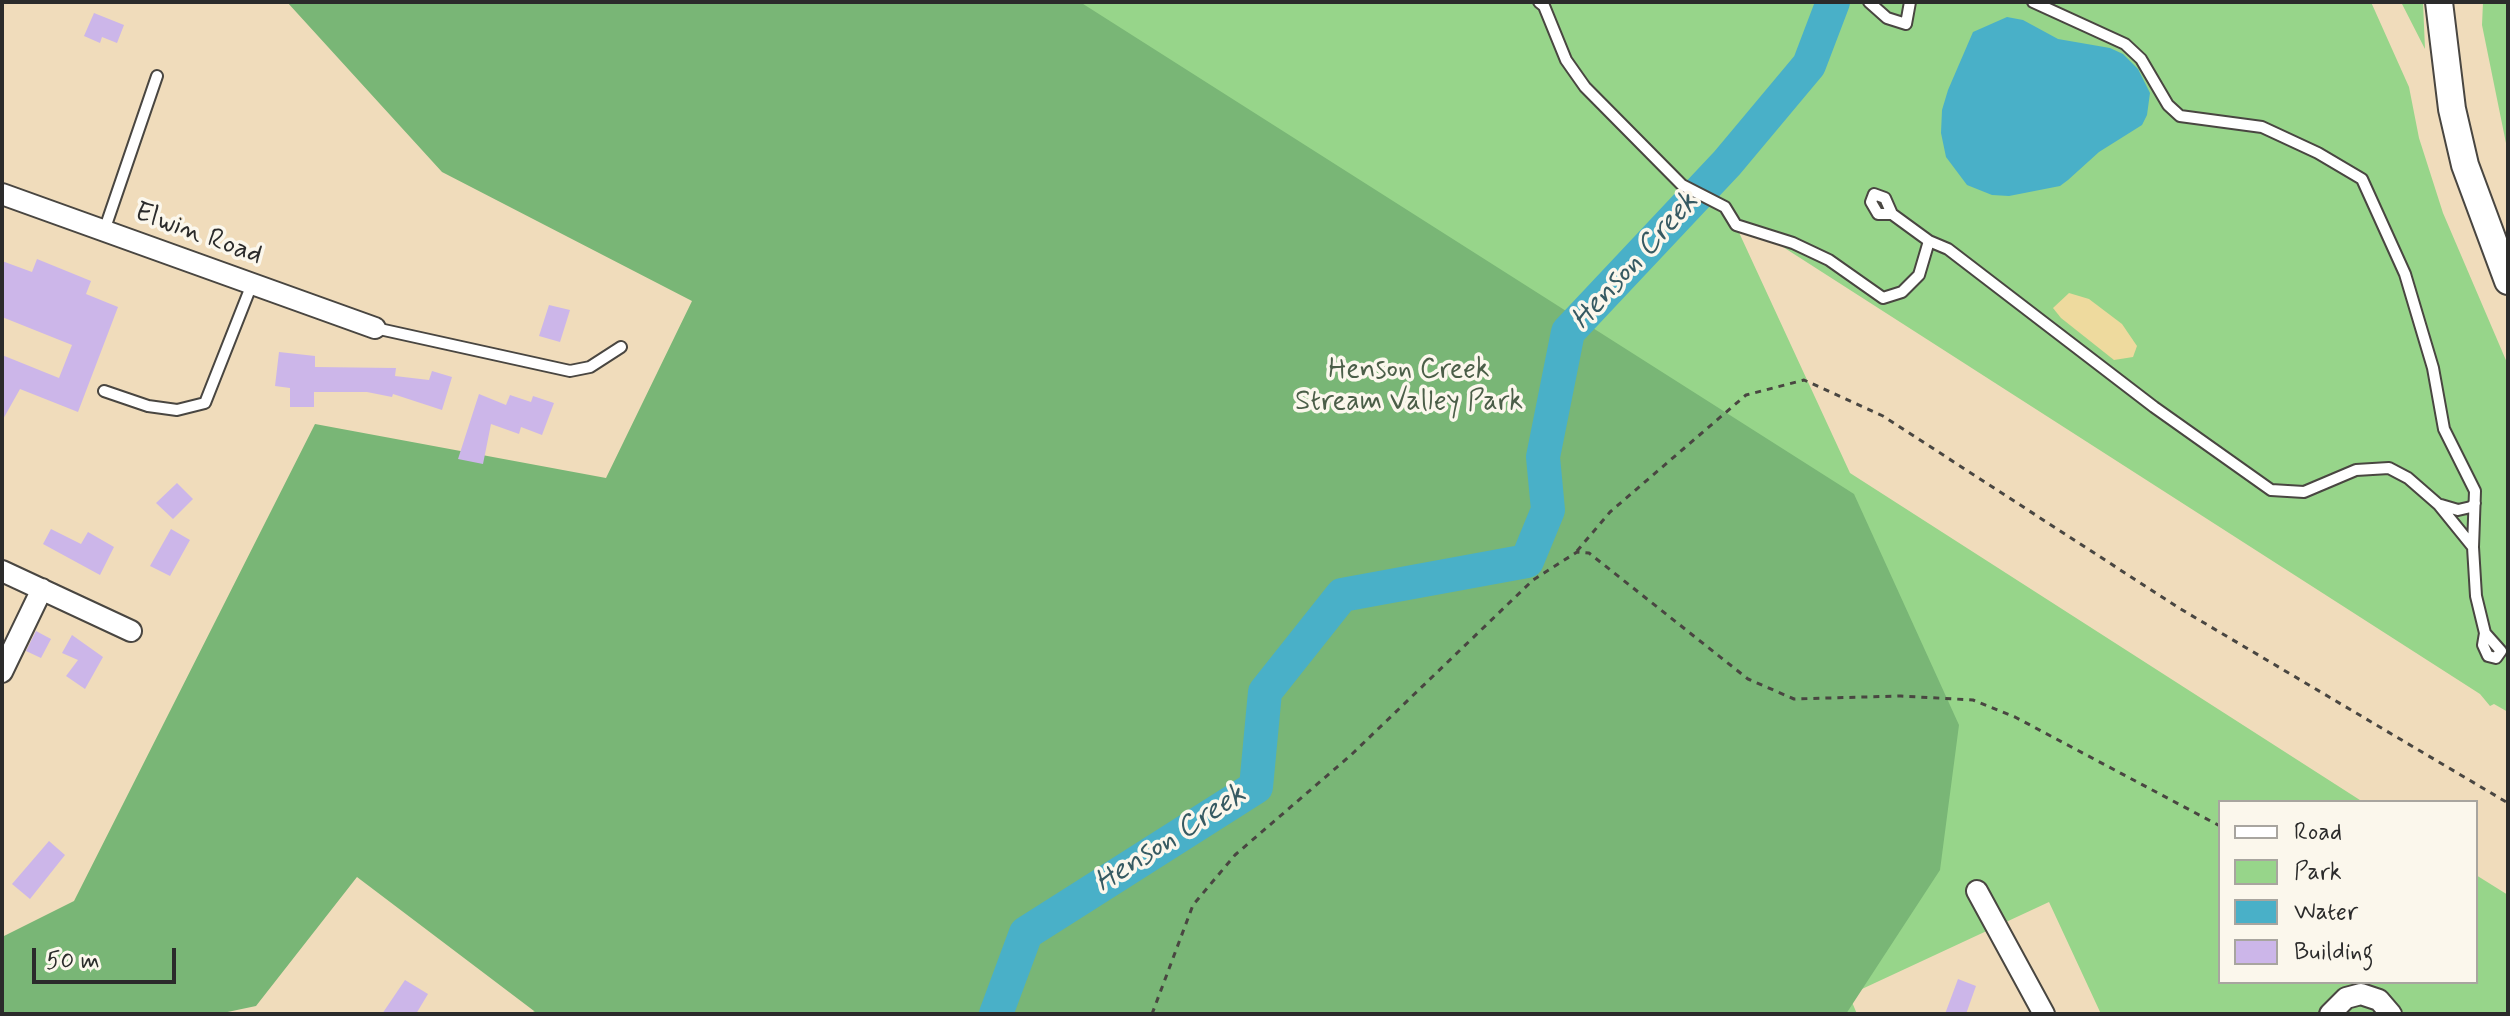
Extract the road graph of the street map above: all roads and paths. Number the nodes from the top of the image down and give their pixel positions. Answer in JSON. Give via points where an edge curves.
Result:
{"nodes":[{"id":1,"x":1539,"y":2,"type":"edge"},
{"id":2,"x":1869,"y":2,"type":"edge"},
{"id":3,"x":1910,"y":2,"type":"edge"},
{"id":4,"x":2033,"y":2,"type":"edge"},
{"id":5,"x":2439,"y":2,"type":"edge"},
{"id":6,"x":157,"y":76,"type":"dead end"},
{"id":7,"x":3,"y":197,"type":"edge"},
{"id":8,"x":1892,"y":214,"type":"dead end"},
{"id":9,"x":104,"y":231,"type":"junction"},
{"id":10,"x":1929,"y":241,"type":"junction"},
{"id":11,"x":2508,"y":281,"type":"edge"},
{"id":12,"x":252,"y":284,"type":"junction"},
{"id":13,"x":375,"y":328,"type":"joint"},
{"id":14,"x":621,"y":347,"type":"dead end"},
{"id":15,"x":104,"y":391,"type":"dead end"},
{"id":16,"x":2475,"y":503,"type":"junction"},
{"id":17,"x":2439,"y":505,"type":"junction"},
{"id":18,"x":2473,"y":547,"type":"junction"},
{"id":19,"x":1577,"y":552,"type":"junction"},
{"id":20,"x":2,"y":571,"type":"edge"},
{"id":21,"x":42,"y":589,"type":"junction"},
{"id":22,"x":131,"y":631,"type":"dead end"},
{"id":23,"x":2485,"y":633,"type":"dead end"},
{"id":24,"x":2,"y":672,"type":"edge"},
{"id":25,"x":2508,"y":803,"type":"edge"},
{"id":26,"x":2218,"y":825,"type":"edge"},
{"id":27,"x":1977,"y":891,"type":"dead end"},
{"id":28,"x":1152,"y":1014,"type":"edge"},
{"id":29,"x":2044,"y":1014,"type":"edge"},
{"id":30,"x":2330,"y":1014,"type":"edge"},
{"id":31,"x":2391,"y":1014,"type":"edge"}],
"edges":[{"from":1,"to":10,"type":"lane","via":[[1585,87],[1682,185],[1725,207],[1736,225],[1815,253],[1883,298],[1902,292],[1919,275]]},
{"from":2,"to":3,"type":"lane","via":[[1887,18],[1906,24]]},
{"from":4,"to":16,"type":"lane","via":[[2125,44],[2180,116],[2262,127],[2362,179],[2405,274],[2433,368],[2444,429],[2472,480]]},
{"from":5,"to":11,"type":"street","via":[[2462,153]]},
{"from":6,"to":9,"type":"lane"},
{"from":7,"to":9,"type":"street","name":"Elwin Road"},
{"from":8,"to":10,"type":"lane"},
{"from":9,"to":12,"type":"street","name":"Elwin Road"},
{"from":10,"to":17,"type":"lane","via":[[1948,249],[2271,490],[2304,492],[2377,467],[2398,471]]},
{"from":12,"to":13,"type":"street","name":"Elwin Road"},
{"from":12,"to":15,"type":"lane","via":[[205,403],[177,410]]},
{"from":13,"to":14,"type":"lane","via":[[570,371],[590,367]]},
{"from":16,"to":17,"type":"lane","via":[[2458,510]]},
{"from":16,"to":18,"type":"lane"},
{"from":17,"to":18,"type":"lane"},
{"from":18,"to":23,"type":"lane"},
{"from":19,"to":25,"type":"path","via":[[1610,512],[1746,395],[1804,380],[1883,416],[2179,608]]},
{"from":19,"to":26,"type":"path","via":[[1589,553],[1610,568],[1748,679],[1794,699],[1973,700]]},
{"from":19,"to":28,"type":"path","via":[[1533,580],[1351,755],[1235,855],[1193,905]]},
{"from":20,"to":21,"type":"street"},
{"from":21,"to":22,"type":"street"},
{"from":21,"to":24,"type":"street"},
{"from":27,"to":29,"type":"street"},
{"from":30,"to":31,"type":"street","via":[[2346,998],[2361,994],[2379,1000]]}]}
